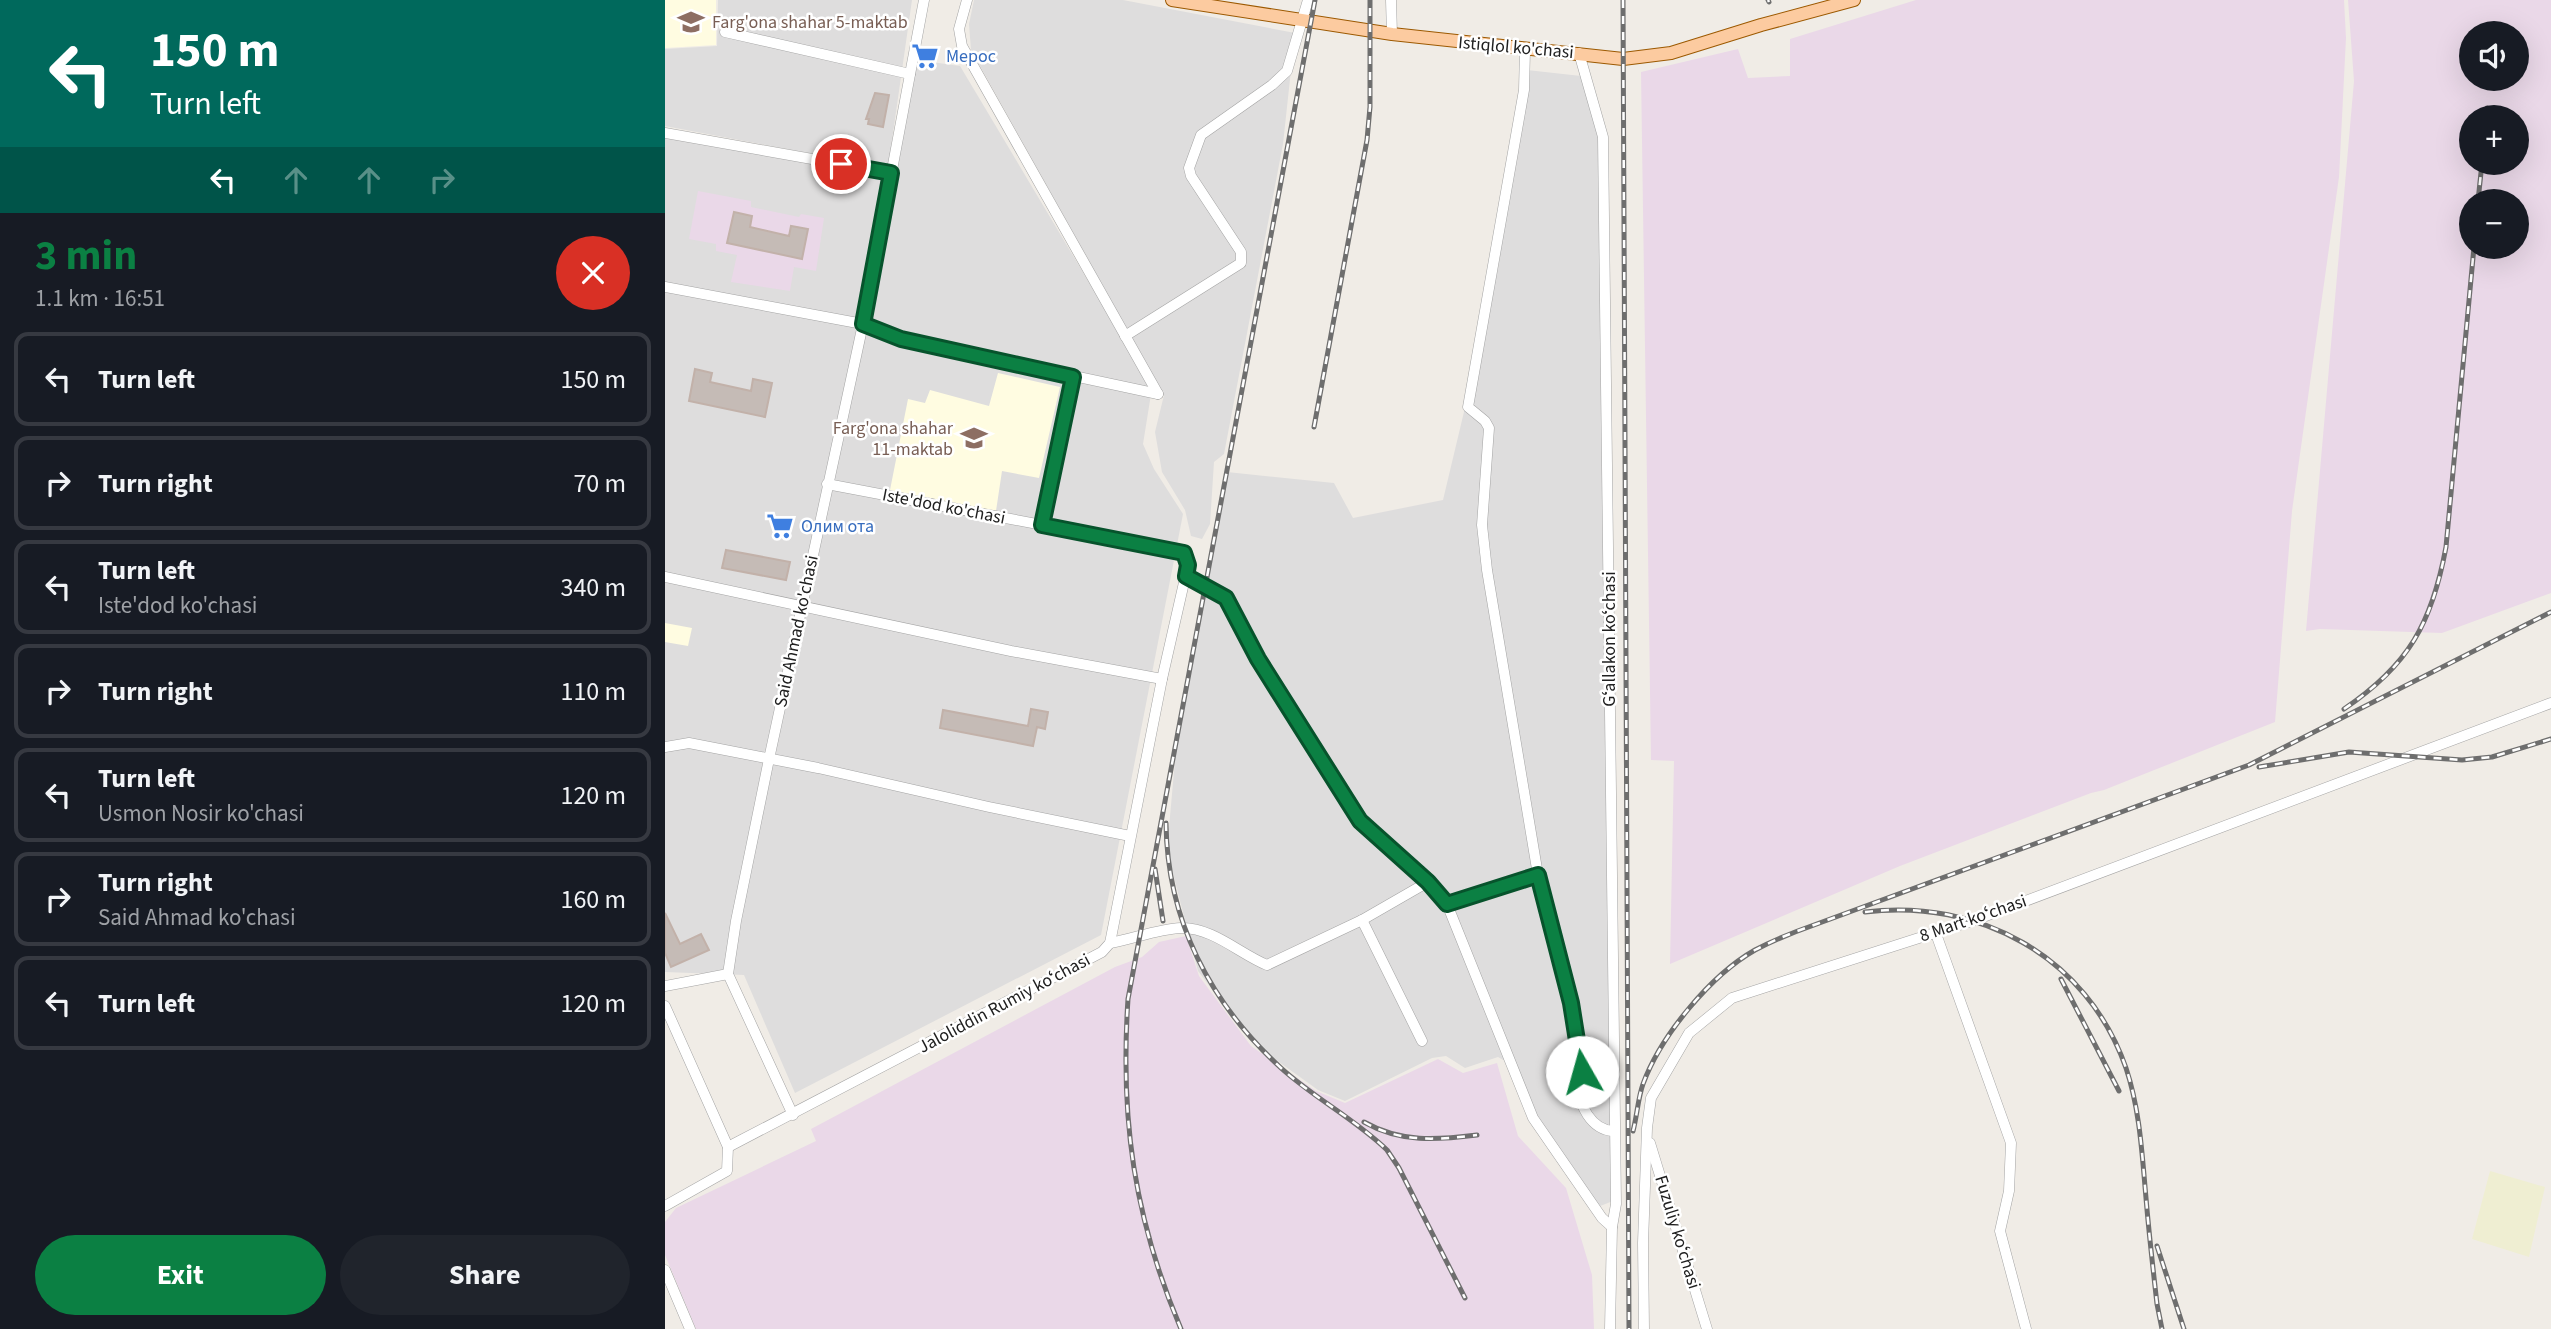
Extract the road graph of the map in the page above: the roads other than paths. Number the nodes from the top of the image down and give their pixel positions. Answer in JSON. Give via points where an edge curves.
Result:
{"nodes":[{"id":1,"x":924,"y":0,"type":"edge"},
{"id":2,"x":967,"y":0,"type":"edge"},
{"id":3,"x":1172,"y":0,"type":"edge"},
{"id":4,"x":1308,"y":0,"type":"edge"},
{"id":5,"x":1391,"y":0,"type":"edge"},
{"id":6,"x":1854,"y":0,"type":"edge"},
{"id":7,"x":1301,"y":21,"type":"junction"},
{"id":8,"x":725,"y":32,"type":"dead end"},
{"id":9,"x":1392,"y":34,"type":"junction"},
{"id":10,"x":1525,"y":50,"type":"junction"},
{"id":11,"x":1579,"y":53,"type":"junction"},
{"id":12,"x":910,"y":74,"type":"junction"},
{"id":13,"x":665,"y":134,"type":"edge"},
{"id":14,"x":891,"y":173,"type":"junction"},
{"id":15,"x":665,"y":288,"type":"edge"},
{"id":16,"x":863,"y":324,"type":"junction"},
{"id":17,"x":1125,"y":336,"type":"junction"},
{"id":18,"x":1073,"y":377,"type":"junction"},
{"id":19,"x":827,"y":484,"type":"junction"},
{"id":20,"x":1042,"y":525,"type":"junction"},
{"id":21,"x":1184,"y":553,"type":"joint"},
{"id":22,"x":1186,"y":576,"type":"junction"},
{"id":23,"x":665,"y":577,"type":"edge"},
{"id":24,"x":801,"y":606,"type":"junction"},
{"id":25,"x":1162,"y":679,"type":"junction"},
{"id":26,"x":2551,"y":702,"type":"edge"},
{"id":27,"x":665,"y":747,"type":"edge"},
{"id":28,"x":769,"y":760,"type":"junction"},
{"id":29,"x":1130,"y":836,"type":"junction"},
{"id":30,"x":1538,"y":875,"type":"junction"},
{"id":31,"x":1428,"y":882,"type":"junction"},
{"id":32,"x":1447,"y":904,"type":"junction"},
{"id":33,"x":1362,"y":920,"type":"junction"},
{"id":34,"x":1935,"y":932,"type":"junction"},
{"id":35,"x":1110,"y":943,"type":"junction"},
{"id":36,"x":728,"y":974,"type":"junction"},
{"id":37,"x":665,"y":986,"type":"edge"},
{"id":38,"x":665,"y":1006,"type":"edge"},
{"id":39,"x":1422,"y":1041,"type":"dead end"},
{"id":40,"x":793,"y":1115,"type":"junction"},
{"id":41,"x":1613,"y":1131,"type":"junction"},
{"id":42,"x":1648,"y":1136,"type":"junction"},
{"id":43,"x":729,"y":1147,"type":"junction"},
{"id":44,"x":665,"y":1206,"type":"edge"},
{"id":45,"x":1612,"y":1227,"type":"junction"},
{"id":46,"x":665,"y":1270,"type":"edge"},
{"id":47,"x":690,"y":1329,"type":"edge"},
{"id":48,"x":1610,"y":1329,"type":"edge"},
{"id":49,"x":1644,"y":1329,"type":"edge"},
{"id":50,"x":1707,"y":1329,"type":"edge"},
{"id":51,"x":2025,"y":1329,"type":"edge"}],
"edges":[{"from":1,"to":12,"type":"street","name":"Said Ahmad ko'chasi"},
{"from":2,"to":17,"type":"street","via":[[959,29],[963,46]]},
{"from":3,"to":7,"type":"main road","name":"Istiqlol ko'chasi"},
{"from":4,"to":7,"type":"street"},
{"from":5,"to":9,"type":"street"},
{"from":6,"to":11,"type":"main road","name":"Istiqlol ko'chasi","via":[[1660,55],[1623,59]]},
{"from":7,"to":9,"type":"main road","name":"Istiqlol ko'chasi"},
{"from":7,"to":17,"type":"street","via":[[1287,71],[1201,135],[1189,169],[1241,251],[1241,263]]},
{"from":8,"to":12,"type":"street"},
{"from":9,"to":10,"type":"main road","name":"Istiqlol ko'chasi"},
{"from":10,"to":11,"type":"main road","name":"Istiqlol ko'chasi"},
{"from":10,"to":30,"type":"street","via":[[1524,90],[1468,407],[1489,428],[1482,525]]},
{"from":11,"to":41,"type":"street","name":"Gʻallakon koʻchasi","via":[[1603,137]]},
{"from":12,"to":14,"type":"street","name":"Said Ahmad ko'chasi"},
{"from":13,"to":14,"type":"street"},
{"from":14,"to":16,"type":"street","name":"Said Ahmad ko'chasi"},
{"from":15,"to":16,"type":"street"},
{"from":16,"to":18,"type":"street","via":[[901,339]]},
{"from":16,"to":19,"type":"street","name":"Said Ahmad ko'chasi"},
{"from":17,"to":18,"type":"street","via":[[1158,394]]},
{"from":18,"to":20,"type":"street"},
{"from":19,"to":20,"type":"street","name":"Iste'dod ko'chasi"},
{"from":19,"to":24,"type":"street","name":"Said Ahmad ko'chasi"},
{"from":20,"to":21,"type":"street","name":"Iste'dod ko'chasi"},
{"from":21,"to":22,"type":"street","name":"Jaloliddin Rumiy koʻchasi"},
{"from":22,"to":25,"type":"street","name":"Jaloliddin Rumiy koʻchasi"},
{"from":22,"to":31,"type":"street","via":[[1226,598],[1264,670],[1360,821]]},
{"from":23,"to":24,"type":"street"},
{"from":24,"to":25,"type":"street"},
{"from":24,"to":28,"type":"street","name":"Said Ahmad ko'chasi"},
{"from":25,"to":29,"type":"street","name":"Jaloliddin Rumiy koʻchasi"},
{"from":26,"to":34,"type":"street","name":"8 Mart koʻchasi"},
{"from":27,"to":28,"type":"street","via":[[689,743]]},
{"from":28,"to":29,"type":"street"},
{"from":28,"to":36,"type":"street","name":"Said Ahmad ko'chasi"},
{"from":29,"to":35,"type":"street","name":"Jaloliddin Rumiy koʻchasi"},
{"from":30,"to":32,"type":"street"},
{"from":30,"to":41,"type":"street","via":[[1576,1028],[1582,1074],[1573,1078],[1574,1083],[1594,1124]]},
{"from":31,"to":32,"type":"street"},
{"from":31,"to":33,"type":"street"},
{"from":32,"to":45,"type":"street","via":[[1533,1118]]},
{"from":33,"to":35,"type":"street","via":[[1268,965],[1222,940],[1182,928]]},
{"from":33,"to":39,"type":"street"},
{"from":34,"to":42,"type":"street","name":"8 Mart koʻchasi","via":[[1733,998],[1689,1033],[1651,1098]]},
{"from":34,"to":51,"type":"street","via":[[2011,1143],[2009,1191],[2000,1231]]},
{"from":35,"to":40,"type":"street","name":"Jaloliddin Rumiy koʻchasi","via":[[1102,952]]},
{"from":36,"to":37,"type":"street"},
{"from":36,"to":40,"type":"street"},
{"from":38,"to":43,"type":"street"},
{"from":40,"to":43,"type":"street","name":"Jaloliddin Rumiy koʻchasi"},
{"from":41,"to":45,"type":"street","name":"Gʻallakon koʻchasi","via":[[1616,1204]]},
{"from":42,"to":49,"type":"street","name":"8 Mart koʻchasi"},
{"from":42,"to":50,"type":"street","name":"Fuzuliy koʻchasi"},
{"from":43,"to":44,"type":"street","via":[[727,1171]]},
{"from":45,"to":48,"type":"street","name":"Gʻallakon koʻchasi"},
{"from":46,"to":47,"type":"street"}]}
